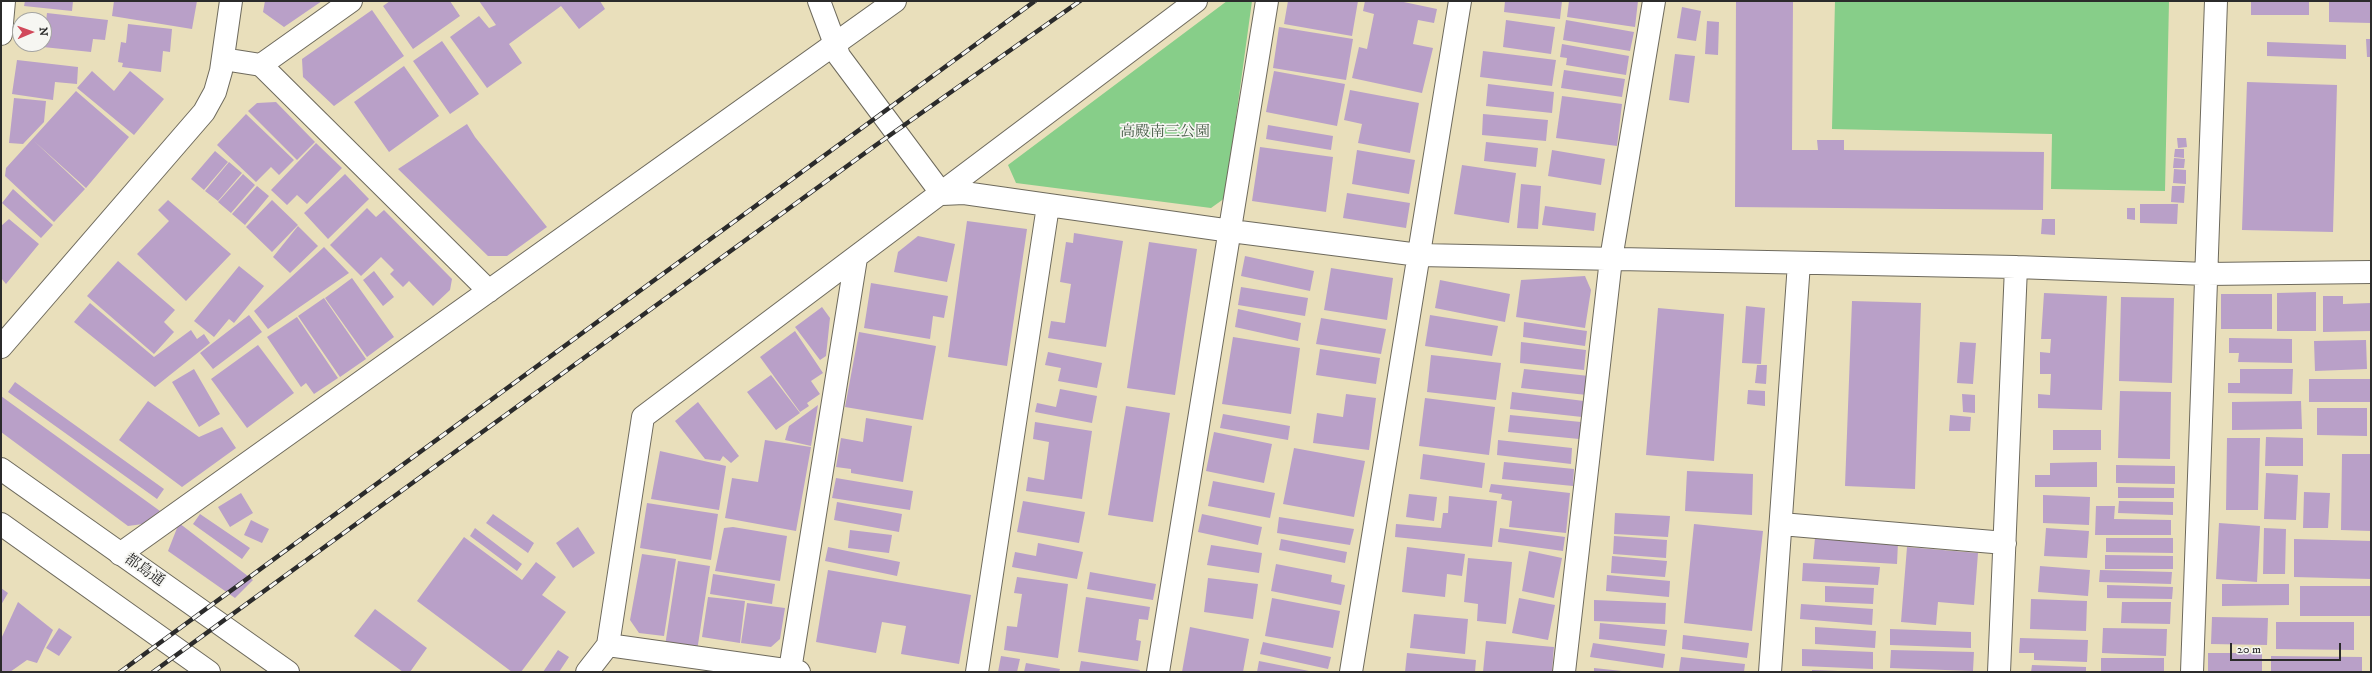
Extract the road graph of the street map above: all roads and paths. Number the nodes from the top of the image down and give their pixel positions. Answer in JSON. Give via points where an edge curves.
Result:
{"nodes":[{"id":1,"x":3,"y":1,"type":"edge"},
{"id":2,"x":231,"y":1,"type":"edge"},
{"id":3,"x":351,"y":1,"type":"edge"},
{"id":4,"x":819,"y":1,"type":"edge"},
{"id":5,"x":895,"y":1,"type":"edge"},
{"id":6,"x":1196,"y":1,"type":"edge"},
{"id":7,"x":1267,"y":1,"type":"edge"},
{"id":8,"x":1460,"y":1,"type":"edge"},
{"id":9,"x":1654,"y":1,"type":"edge"},
{"id":10,"x":2216,"y":1,"type":"edge"},
{"id":11,"x":1,"y":34,"type":"edge"},
{"id":12,"x":835,"y":44,"type":"junction"},
{"id":13,"x":223,"y":59,"type":"junction"},
{"id":14,"x":261,"y":65,"type":"junction"},
{"id":15,"x":942,"y":194,"type":"junction"},
{"id":16,"x":1048,"y":206,"type":"junction"},
{"id":17,"x":1231,"y":231,"type":"junction"},
{"id":18,"x":1420,"y":255,"type":"junction"},
{"id":19,"x":856,"y":258,"type":"junction"},
{"id":20,"x":1611,"y":259,"type":"junction"},
{"id":21,"x":1799,"y":263,"type":"junction"},
{"id":22,"x":2016,"y":267,"type":"junction"},
{"id":23,"x":2371,"y":272,"type":"edge"},
{"id":24,"x":2207,"y":274,"type":"junction"},
{"id":25,"x":489,"y":291,"type":"junction"},
{"id":26,"x":1,"y":347,"type":"edge"},
{"id":27,"x":1,"y":469,"type":"edge"},
{"id":28,"x":1,"y":524,"type":"edge"},
{"id":29,"x":1781,"y":524,"type":"junction"},
{"id":30,"x":2005,"y":543,"type":"junction"},
{"id":31,"x":120,"y":554,"type":"junction"},
{"id":32,"x":608,"y":645,"type":"junction"},
{"id":33,"x":794,"y":671,"type":"edge"},
{"id":34,"x":209,"y":672,"type":"edge"},
{"id":35,"x":288,"y":672,"type":"edge"},
{"id":36,"x":587,"y":672,"type":"edge"},
{"id":37,"x":977,"y":672,"type":"edge"},
{"id":38,"x":1158,"y":672,"type":"edge"},
{"id":39,"x":1351,"y":672,"type":"edge"},
{"id":40,"x":1564,"y":672,"type":"edge"},
{"id":41,"x":1770,"y":672,"type":"edge"},
{"id":42,"x":1999,"y":672,"type":"edge"},
{"id":43,"x":2192,"y":672,"type":"edge"}],
"edges":[{"from":1,"to":11,"type":"street"},
{"from":2,"to":13,"type":"street"},
{"from":3,"to":14,"type":"street"},
{"from":4,"to":12,"type":"street"},
{"from":5,"to":12,"type":"street"},
{"from":6,"to":15,"type":"street"},
{"from":7,"to":17,"type":"street"},
{"from":8,"to":18,"type":"street"},
{"from":9,"to":20,"type":"street"},
{"from":10,"to":24,"type":"street"},
{"from":12,"to":15,"type":"street","via":[[839,56]]},
{"from":12,"to":25,"type":"street"},
{"from":13,"to":14,"type":"street"},
{"from":13,"to":26,"type":"street","via":[[214,92],[204,112]]},
{"from":14,"to":25,"type":"street"},
{"from":15,"to":16,"type":"street","via":[[964,193]]},
{"from":15,"to":19,"type":"street"},
{"from":16,"to":17,"type":"street"},
{"from":16,"to":37,"type":"street"},
{"from":17,"to":18,"type":"street"},
{"from":17,"to":38,"type":"street"},
{"from":18,"to":20,"type":"street"},
{"from":18,"to":39,"type":"street"},
{"from":19,"to":32,"type":"street","via":[[643,417]]},
{"from":19,"to":33,"type":"street"},
{"from":20,"to":21,"type":"street"},
{"from":20,"to":40,"type":"street"},
{"from":21,"to":22,"type":"street"},
{"from":21,"to":29,"type":"street"},
{"from":22,"to":24,"type":"street"},
{"from":22,"to":30,"type":"street"},
{"from":23,"to":24,"type":"street"},
{"from":24,"to":43,"type":"street"},
{"from":25,"to":31,"type":"street"},
{"from":27,"to":31,"type":"street","name":"都島通"},
{"from":28,"to":34,"type":"street"},
{"from":29,"to":30,"type":"street"},
{"from":29,"to":41,"type":"street"},
{"from":30,"to":42,"type":"street"},
{"from":31,"to":35,"type":"street","name":"都島通"},
{"from":32,"to":33,"type":"street"},
{"from":32,"to":36,"type":"street"}]}
